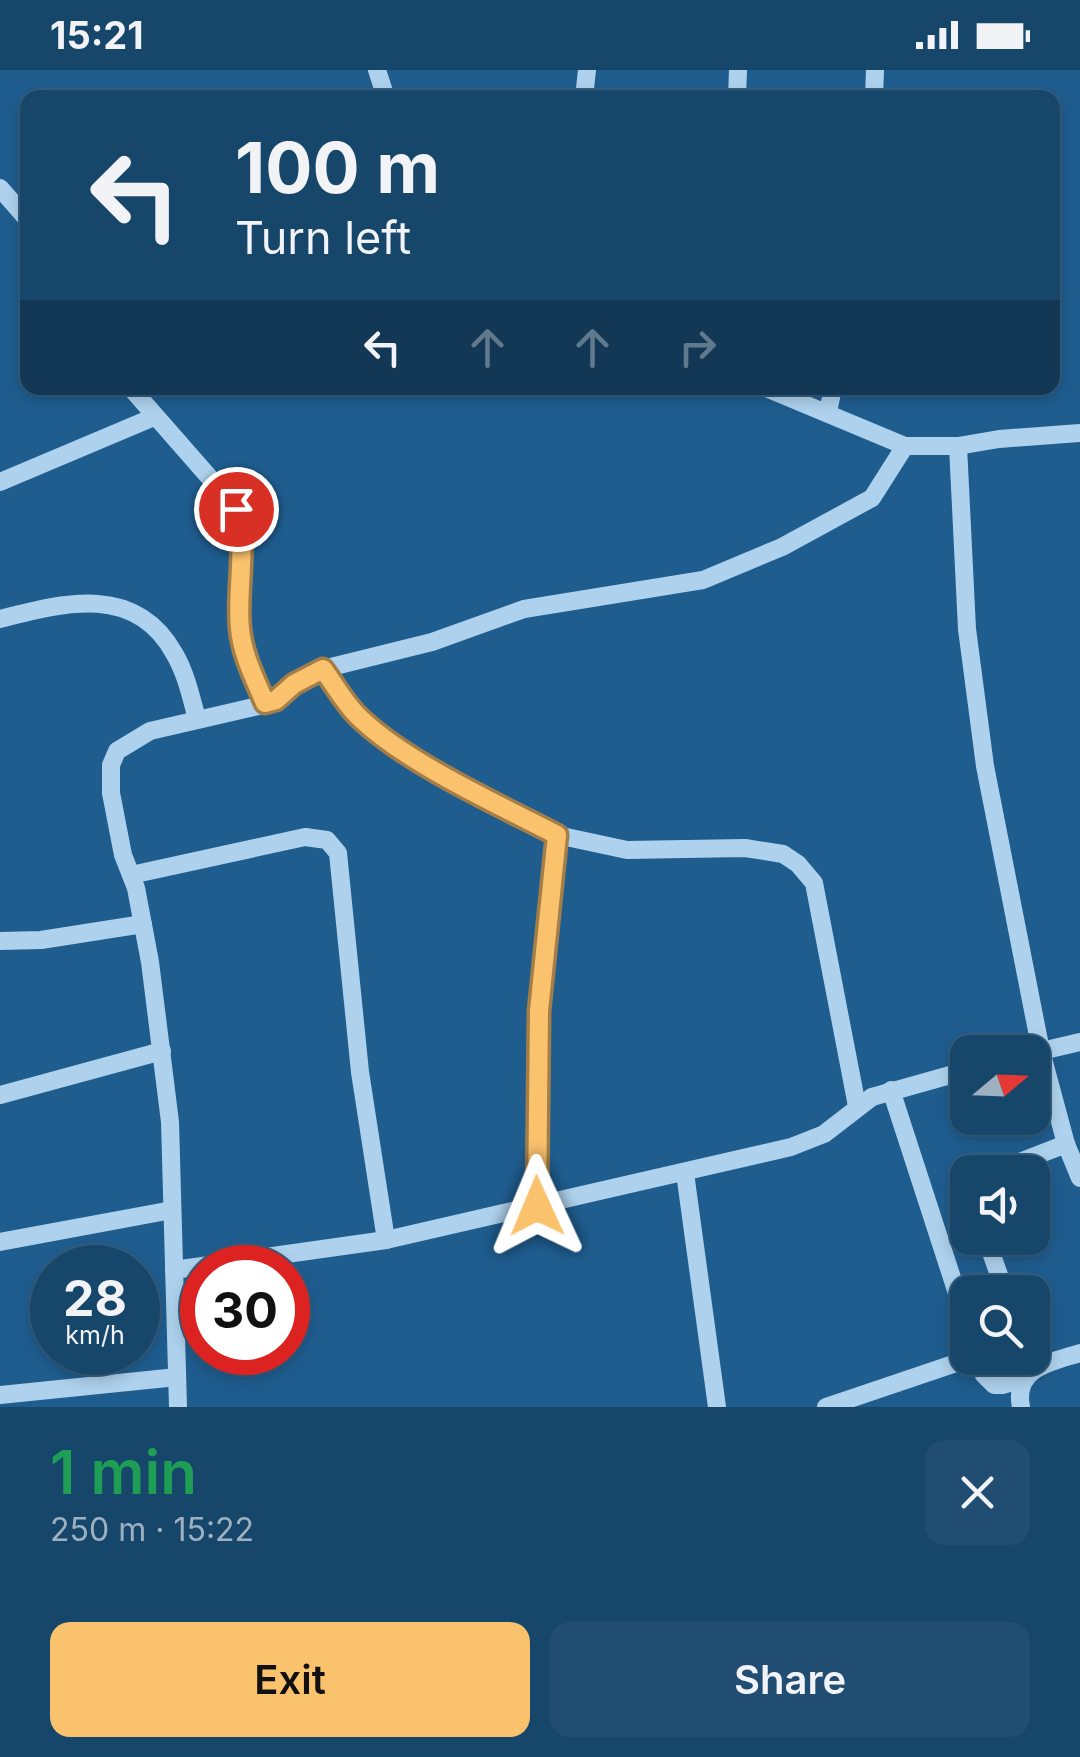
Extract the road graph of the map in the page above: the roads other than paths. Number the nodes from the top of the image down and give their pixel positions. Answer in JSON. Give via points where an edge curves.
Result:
{"nodes":[{"id":1,"x":0,"y":188,"type":"edge"},
{"id":2,"x":20,"y":211,"type":"edge"},
{"id":3,"x":136,"y":395,"type":"edge"},
{"id":4,"x":782,"y":395,"type":"edge"},
{"id":5,"x":831,"y":395,"type":"edge"},
{"id":6,"x":828,"y":412,"type":"junction"},
{"id":7,"x":154,"y":417,"type":"junction"},
{"id":8,"x":1080,"y":433,"type":"edge"},
{"id":9,"x":905,"y":446,"type":"junction"},
{"id":10,"x":958,"y":446,"type":"junction"},
{"id":11,"x":0,"y":482,"type":"edge"},
{"id":12,"x":0,"y":619,"type":"edge"},
{"id":13,"x":323,"y":669,"type":"junction"},
{"id":14,"x":265,"y":703,"type":"junction"},
{"id":15,"x":198,"y":719,"type":"junction"},
{"id":16,"x":557,"y":835,"type":"junction"},
{"id":17,"x":131,"y":875,"type":"junction"},
{"id":18,"x":143,"y":924,"type":"junction"},
{"id":19,"x":0,"y":941,"type":"edge"},
{"id":20,"x":1034,"y":1035,"type":"edge"},
{"id":21,"x":1080,"y":1042,"type":"edge"},
{"id":22,"x":1050,"y":1049,"type":"edge"},
{"id":23,"x":162,"y":1052,"type":"junction"},
{"id":24,"x":950,"y":1075,"type":"edge"},
{"id":25,"x":891,"y":1090,"type":"junction"},
{"id":26,"x":1050,"y":1093,"type":"edge"},
{"id":27,"x":0,"y":1095,"type":"edge"},
{"id":28,"x":858,"y":1106,"type":"junction"},
{"id":29,"x":1066,"y":1144,"type":"junction"},
{"id":30,"x":1038,"y":1155,"type":"edge"},
{"id":31,"x":685,"y":1173,"type":"junction"},
{"id":32,"x":1080,"y":1178,"type":"edge"},
{"id":33,"x":537,"y":1206,"type":"junction"},
{"id":34,"x":172,"y":1210,"type":"junction"},
{"id":35,"x":386,"y":1240,"type":"junction"},
{"id":36,"x":0,"y":1242,"type":"edge"},
{"id":37,"x":174,"y":1270,"type":"junction"},
{"id":38,"x":951,"y":1275,"type":"edge"},
{"id":39,"x":1080,"y":1352,"type":"edge"},
{"id":40,"x":1050,"y":1362,"type":"edge"},
{"id":41,"x":950,"y":1366,"type":"edge"},
{"id":42,"x":984,"y":1375,"type":"edge"},
{"id":43,"x":1019,"y":1375,"type":"edge"},
{"id":44,"x":1025,"y":1375,"type":"edge"},
{"id":45,"x":177,"y":1377,"type":"junction"},
{"id":46,"x":0,"y":1395,"type":"edge"},
{"id":47,"x":178,"y":1407,"type":"edge"},
{"id":48,"x":716,"y":1407,"type":"edge"},
{"id":49,"x":826,"y":1407,"type":"edge"},
{"id":50,"x":1021,"y":1407,"type":"edge"}],
"edges":[{"from":1,"to":2,"type":"street"},
{"from":3,"to":7,"type":"street"},
{"from":4,"to":6,"type":"street"},
{"from":5,"to":6,"type":"street"},
{"from":6,"to":9,"type":"street"},
{"from":7,"to":11,"type":"street"},
{"from":7,"to":14,"type":"street","via":[[236,509],[240,630]]},
{"from":8,"to":10,"type":"street"},
{"from":9,"to":10,"type":"street"},
{"from":9,"to":13,"type":"street","via":[[872,498],[703,580],[538,606],[406,650]]},
{"from":10,"to":20,"type":"street","via":[[967,629]]},
{"from":12,"to":15,"type":"street","via":[[105,602],[132,612],[152,624],[176,655]]},
{"from":13,"to":14,"type":"street"},
{"from":13,"to":16,"type":"street","via":[[378,734]]},
{"from":14,"to":15,"type":"street"},
{"from":15,"to":17,"type":"street","via":[[141,734],[117,751],[110,778]]},
{"from":16,"to":28,"type":"street","via":[[627,850],[745,848],[798,864],[814,883]]},
{"from":16,"to":33,"type":"street","via":[[539,1011]]},
{"from":17,"to":18,"type":"street"},
{"from":17,"to":35,"type":"street","via":[[305,837],[327,840],[338,853],[360,1072]]},
{"from":18,"to":19,"type":"street"},
{"from":18,"to":23,"type":"street"},
{"from":21,"to":22,"type":"street"},
{"from":23,"to":27,"type":"street"},
{"from":23,"to":34,"type":"street"},
{"from":24,"to":25,"type":"street"},
{"from":25,"to":28,"type":"street"},
{"from":25,"to":38,"type":"street"},
{"from":26,"to":29,"type":"street"},
{"from":28,"to":31,"type":"street","via":[[810,1140]]},
{"from":29,"to":30,"type":"street"},
{"from":29,"to":32,"type":"street"},
{"from":31,"to":33,"type":"street"},
{"from":31,"to":48,"type":"street"},
{"from":33,"to":35,"type":"street"},
{"from":34,"to":36,"type":"street"},
{"from":34,"to":37,"type":"street"},
{"from":35,"to":37,"type":"street"},
{"from":37,"to":45,"type":"street"},
{"from":39,"to":40,"type":"street"},
{"from":41,"to":49,"type":"street"},
{"from":42,"to":43,"type":"street","via":[[1003,1386]]},
{"from":44,"to":50,"type":"street"},
{"from":45,"to":46,"type":"street"},
{"from":45,"to":47,"type":"street"}]}
